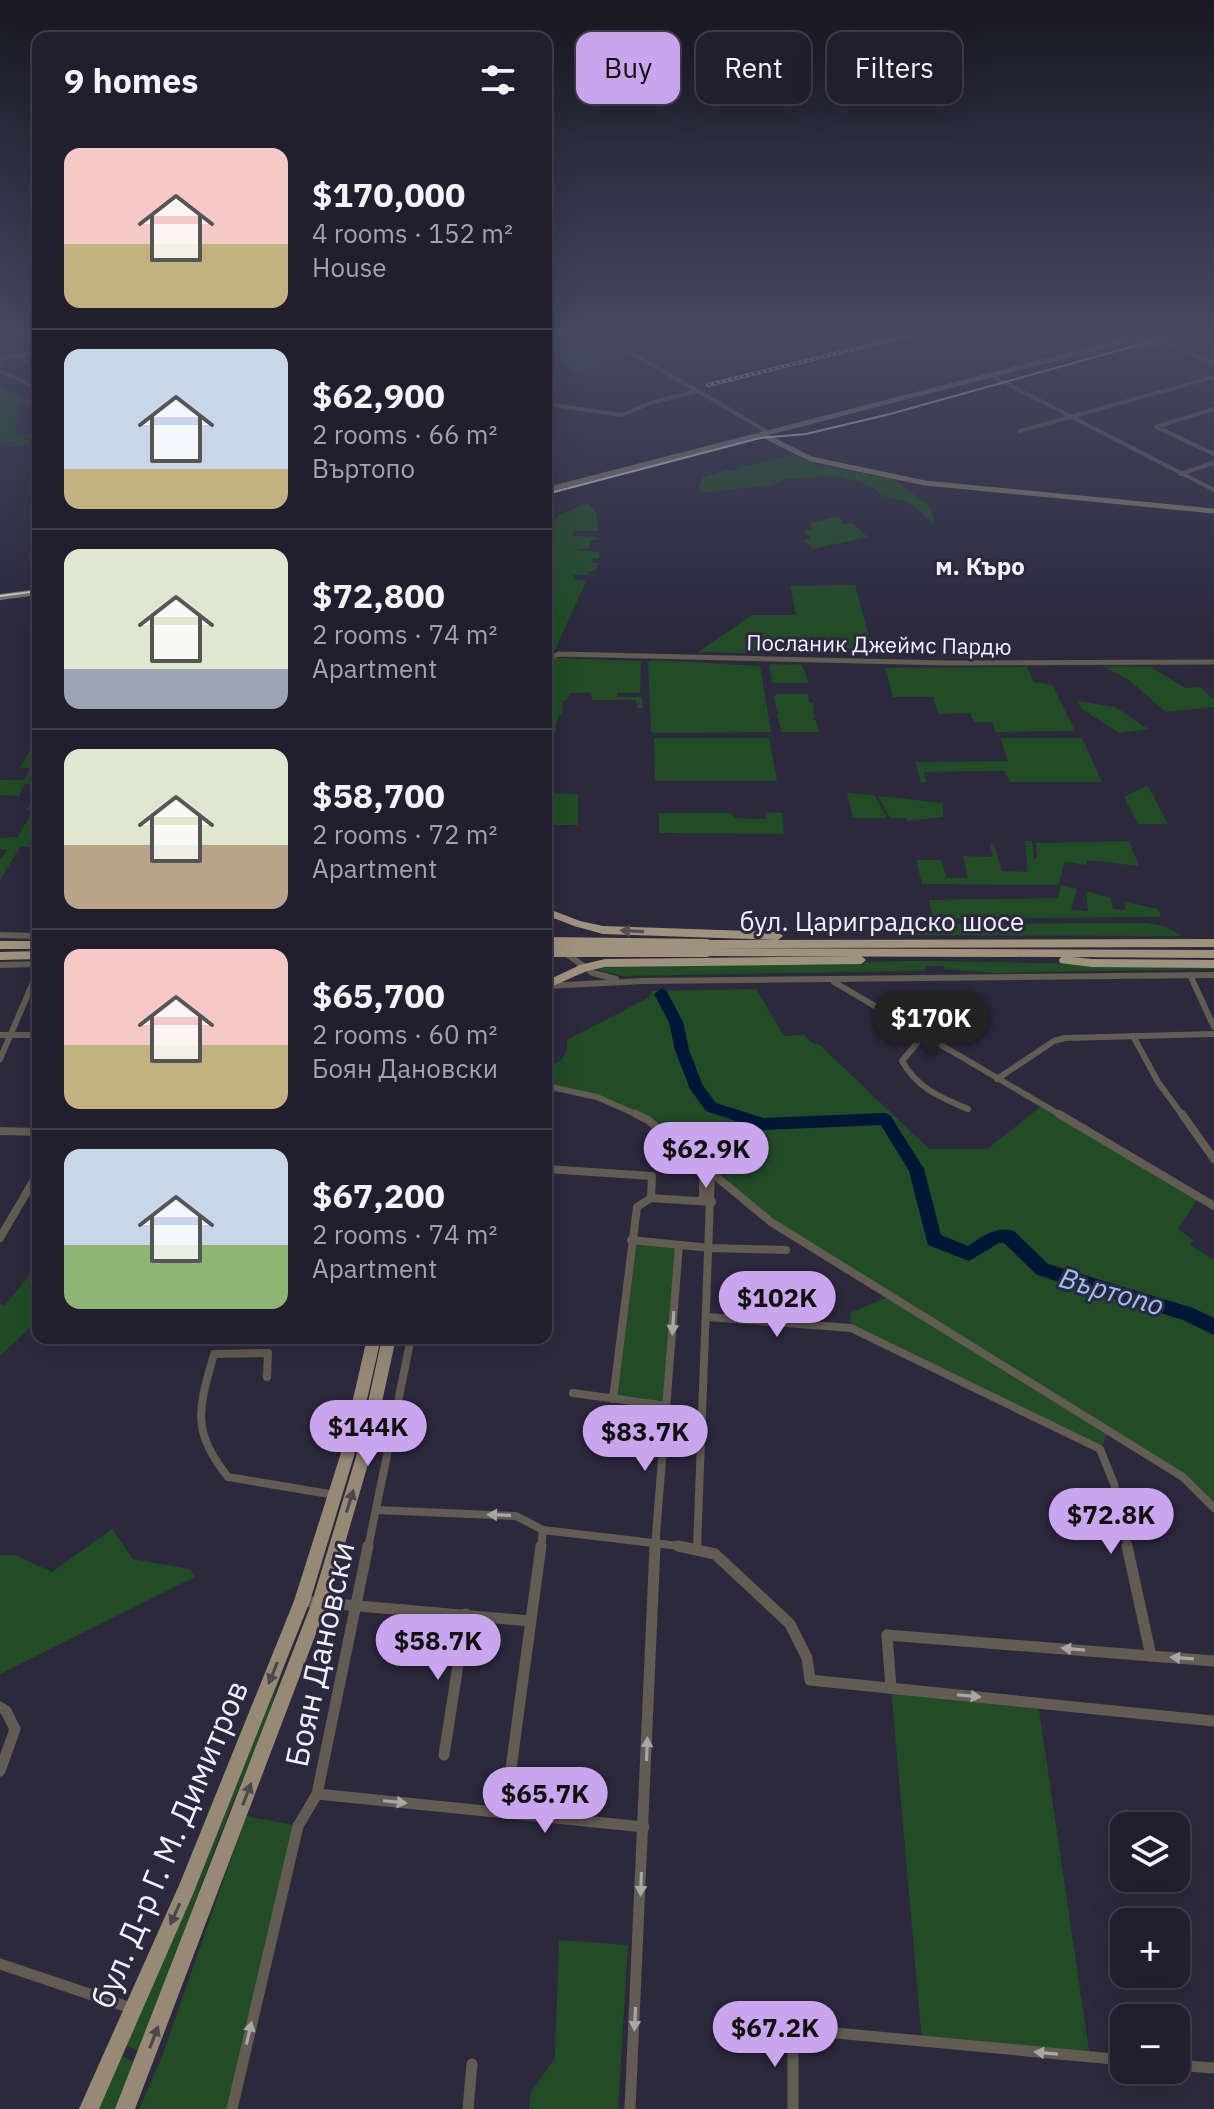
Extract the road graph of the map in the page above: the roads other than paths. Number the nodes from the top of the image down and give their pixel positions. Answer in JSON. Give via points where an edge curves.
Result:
{"nodes":[{"id":1,"x":765,"y":433,"type":"edge"},
{"id":2,"x":774,"y":433,"type":"edge"},
{"id":3,"x":1100,"y":433,"type":"edge"},
{"id":4,"x":1170,"y":433,"type":"edge"},
{"id":5,"x":768,"y":435,"type":"junction"},
{"id":6,"x":1214,"y":454,"type":"edge"},
{"id":7,"x":1214,"y":463,"type":"edge"},
{"id":8,"x":1180,"y":474,"type":"junction"},
{"id":9,"x":552,"y":490,"type":"edge"},
{"id":10,"x":1214,"y":490,"type":"edge"},
{"id":11,"x":1214,"y":511,"type":"edge"},
{"id":12,"x":32,"y":591,"type":"edge"},
{"id":13,"x":0,"y":595,"type":"edge"},
{"id":14,"x":552,"y":657,"type":"edge"},
{"id":15,"x":1214,"y":662,"type":"edge"},
{"id":16,"x":552,"y":913,"type":"edge"},
{"id":17,"x":0,"y":935,"type":"edge"},
{"id":18,"x":32,"y":936,"type":"edge"},
{"id":19,"x":552,"y":941,"type":"edge"},
{"id":20,"x":1214,"y":943,"type":"edge"},
{"id":21,"x":0,"y":945,"type":"edge"},
{"id":22,"x":32,"y":945,"type":"edge"},
{"id":23,"x":552,"y":945,"type":"edge"},
{"id":24,"x":940,"y":949,"type":"junction"},
{"id":25,"x":1011,"y":954,"type":"junction"},
{"id":26,"x":1214,"y":954,"type":"edge"},
{"id":27,"x":32,"y":955,"type":"edge"},
{"id":28,"x":0,"y":956,"type":"edge"},
{"id":29,"x":32,"y":964,"type":"edge"},
{"id":30,"x":1214,"y":964,"type":"edge"},
{"id":31,"x":0,"y":965,"type":"edge"},
{"id":32,"x":584,"y":968,"type":"junction"},
{"id":33,"x":1190,"y":975,"type":"junction"},
{"id":34,"x":1214,"y":975,"type":"edge"},
{"id":35,"x":831,"y":980,"type":"junction"},
{"id":36,"x":638,"y":981,"type":"junction"},
{"id":37,"x":552,"y":982,"type":"edge"},
{"id":38,"x":32,"y":985,"type":"edge"},
{"id":39,"x":552,"y":985,"type":"edge"},
{"id":40,"x":1214,"y":1027,"type":"edge"},
{"id":41,"x":1214,"y":1034,"type":"edge"},
{"id":42,"x":0,"y":1035,"type":"edge"},
{"id":43,"x":11,"y":1035,"type":"junction"},
{"id":44,"x":32,"y":1035,"type":"edge"},
{"id":45,"x":923,"y":1036,"type":"junction"},
{"id":46,"x":1133,"y":1036,"type":"junction"},
{"id":47,"x":0,"y":1059,"type":"edge"},
{"id":48,"x":997,"y":1079,"type":"junction"},
{"id":49,"x":552,"y":1087,"type":"edge"},
{"id":50,"x":968,"y":1109,"type":"dead end"},
{"id":51,"x":0,"y":1131,"type":"edge"},
{"id":52,"x":32,"y":1132,"type":"edge"},
{"id":53,"x":1214,"y":1159,"type":"edge"},
{"id":54,"x":703,"y":1166,"type":"junction"},
{"id":55,"x":552,"y":1169,"type":"edge"},
{"id":56,"x":711,"y":1173,"type":"junction"},
{"id":57,"x":32,"y":1183,"type":"edge"},
{"id":58,"x":651,"y":1198,"type":"junction"},
{"id":59,"x":708,"y":1202,"type":"junction"},
{"id":60,"x":1214,"y":1206,"type":"edge"},
{"id":61,"x":0,"y":1238,"type":"edge"},
{"id":62,"x":631,"y":1240,"type":"junction"},
{"id":63,"x":679,"y":1245,"type":"junction"},
{"id":64,"x":710,"y":1248,"type":"junction"},
{"id":65,"x":786,"y":1250,"type":"dead end"},
{"id":66,"x":707,"y":1317,"type":"junction"},
{"id":67,"x":373,"y":1344,"type":"edge"},
{"id":68,"x":388,"y":1344,"type":"edge"},
{"id":69,"x":410,"y":1344,"type":"edge"},
{"id":70,"x":267,"y":1377,"type":"dead end"},
{"id":71,"x":573,"y":1393,"type":"dead end"},
{"id":72,"x":613,"y":1399,"type":"junction"},
{"id":73,"x":667,"y":1406,"type":"junction"},
{"id":74,"x":1110,"y":1431,"type":"junction"},
{"id":75,"x":1100,"y":1449,"type":"junction"},
{"id":76,"x":335,"y":1495,"type":"junction"},
{"id":77,"x":1214,"y":1508,"type":"edge"},
{"id":78,"x":376,"y":1510,"type":"junction"},
{"id":79,"x":543,"y":1530,"type":"junction"},
{"id":80,"x":655,"y":1543,"type":"junction"},
{"id":81,"x":697,"y":1548,"type":"junction"},
{"id":82,"x":311,"y":1602,"type":"junction"},
{"id":83,"x":354,"y":1605,"type":"junction"},
{"id":84,"x":466,"y":1614,"type":"junction"},
{"id":85,"x":530,"y":1621,"type":"junction"},
{"id":86,"x":1151,"y":1656,"type":"junction"},
{"id":87,"x":1214,"y":1661,"type":"edge"},
{"id":88,"x":891,"y":1688,"type":"junction"},
{"id":89,"x":0,"y":1707,"type":"edge"},
{"id":90,"x":1214,"y":1721,"type":"edge"},
{"id":91,"x":444,"y":1755,"type":"dead end"},
{"id":92,"x":0,"y":1771,"type":"edge"},
{"id":93,"x":317,"y":1794,"type":"junction"},
{"id":94,"x":505,"y":1813,"type":"junction"},
{"id":95,"x":644,"y":1827,"type":"junction"},
{"id":96,"x":0,"y":1964,"type":"edge"},
{"id":97,"x":134,"y":2009,"type":"junction"},
{"id":98,"x":1110,"y":2059,"type":"edge"},
{"id":99,"x":472,"y":2064,"type":"dead end"},
{"id":100,"x":1190,"y":2066,"type":"edge"},
{"id":101,"x":1214,"y":2068,"type":"edge"},
{"id":102,"x":89,"y":2109,"type":"edge"},
{"id":103,"x":125,"y":2109,"type":"edge"},
{"id":104,"x":232,"y":2109,"type":"edge"},
{"id":105,"x":468,"y":2109,"type":"edge"},
{"id":106,"x":630,"y":2109,"type":"edge"},
{"id":107,"x":793,"y":2109,"type":"edge"}],
"edges":[{"from":1,"to":5,"type":"street"},
{"from":2,"to":5,"type":"main road"},
{"from":3,"to":8,"type":"street"},
{"from":4,"to":6,"type":"street"},
{"from":5,"to":9,"type":"main road"},
{"from":5,"to":11,"type":"main road","via":[[822,459],[927,480]]},
{"from":7,"to":8,"type":"street"},
{"from":8,"to":10,"type":"street"},
{"from":12,"to":13,"type":"main road"},
{"from":14,"to":15,"type":"street","name":"Посланик Джеймс Пардю"},
{"from":24,"to":16,"type":"highway","one_way":true,"via":[[861,936],[603,930]]},
{"from":17,"to":18,"type":"street"},
{"from":19,"to":24,"type":"highway","name":"бул. Цариградско шосе","bridge":true},
{"from":20,"to":24,"type":"highway","name":"бул. Цариградско шосе"},
{"from":21,"to":22,"type":"highway"},
{"from":23,"to":32,"type":"street"},
{"from":24,"to":25,"type":"highway","name":"бул. Цариградско шосе"},
{"from":24,"to":32,"type":"highway","via":[[883,960],[605,963]]},
{"from":25,"to":26,"type":"highway","name":"бул. Цариградско шосе"},
{"from":25,"to":30,"type":"highway","via":[[1092,963]]},
{"from":27,"to":28,"type":"highway"},
{"from":29,"to":31,"type":"street"},
{"from":32,"to":36,"type":"street","via":[[603,977]]},
{"from":32,"to":37,"type":"highway"},
{"from":33,"to":34,"type":"street"},
{"from":33,"to":35,"type":"street"},
{"from":33,"to":40,"type":"street"},
{"from":35,"to":36,"type":"street"},
{"from":35,"to":45,"type":"street"},
{"from":36,"to":39,"type":"street"},
{"from":38,"to":43,"type":"street"},
{"from":41,"to":46,"type":"street"},
{"from":42,"to":43,"type":"street"},
{"from":43,"to":44,"type":"street"},
{"from":43,"to":47,"type":"street"},
{"from":45,"to":48,"type":"street"},
{"from":45,"to":50,"type":"street","via":[[902,1061],[911,1079],[928,1093]]},
{"from":46,"to":48,"type":"street","via":[[1054,1041]]},
{"from":46,"to":53,"type":"street","via":[[1158,1082]]},
{"from":48,"to":60,"type":"street"},
{"from":49,"to":54,"type":"street","via":[[629,1110]]},
{"from":51,"to":52,"type":"street"},
{"from":54,"to":56,"type":"street"},
{"from":54,"to":59,"type":"street"},
{"from":55,"to":58,"type":"street","via":[[652,1176]]},
{"from":56,"to":59,"type":"street"},
{"from":56,"to":74,"type":"street","via":[[771,1222]]},
{"from":57,"to":61,"type":"street"},
{"from":58,"to":59,"type":"street"},
{"from":58,"to":62,"type":"street","via":[[637,1207]]},
{"from":59,"to":64,"type":"street"},
{"from":62,"to":63,"type":"street"},
{"from":62,"to":72,"type":"street"},
{"from":63,"to":64,"type":"street"},
{"from":63,"to":73,"type":"street","one_way":true},
{"from":64,"to":65,"type":"street"},
{"from":64,"to":66,"type":"street"},
{"from":66,"to":75,"type":"street","via":[[851,1328]]},
{"from":66,"to":81,"type":"street"},
{"from":67,"to":76,"type":"main road","name":"бул. Д-р Г. М. Димитров"},
{"from":82,"to":68,"type":"main road","name":"бул. Д-р Г. М. Димитров","one_way":true,"via":[[363,1457]]},
{"from":69,"to":78,"type":"street","name":"Боян Дановски"},
{"from":70,"to":76,"type":"street","via":[[268,1353],[214,1354],[198,1419],[202,1440],[228,1477]]},
{"from":71,"to":72,"type":"street"},
{"from":72,"to":73,"type":"street"},
{"from":73,"to":80,"type":"street"},
{"from":74,"to":75,"type":"street"},
{"from":74,"to":77,"type":"street","via":[[1183,1477]]},
{"from":75,"to":86,"type":"street","via":[[1114,1484]]},
{"from":76,"to":82,"type":"main road","name":"бул. Д-р Г. М. Димитров"},
{"from":79,"to":78,"type":"street","one_way":true,"via":[[516,1516]]},
{"from":78,"to":83,"type":"street","name":"Боян Дановски"},
{"from":79,"to":80,"type":"street"},
{"from":79,"to":85,"type":"street"},
{"from":80,"to":81,"type":"street"},
{"from":95,"to":80,"type":"street","one_way":true},
{"from":81,"to":88,"type":"street","via":[[715,1554],[790,1624],[807,1658],[810,1680]]},
{"from":82,"to":83,"type":"street"},
{"from":82,"to":97,"type":"main road","name":"бул. Д-р Г. М. Димитров","one_way":true},
{"from":103,"to":82,"type":"main road","name":"бул. Д-р Г. М. Димитров","one_way":true},
{"from":83,"to":84,"type":"street"},
{"from":83,"to":93,"type":"street","name":"Боян Дановски"},
{"from":84,"to":85,"type":"street"},
{"from":84,"to":91,"type":"street"},
{"from":85,"to":94,"type":"street"},
{"from":87,"to":86,"type":"street","one_way":true},
{"from":86,"to":88,"type":"street","one_way":true,"via":[[887,1635]]},
{"from":88,"to":90,"type":"street","one_way":true},
{"from":89,"to":92,"type":"street","via":[[15,1729]]},
{"from":93,"to":94,"type":"street","name":"Боян Дановски","one_way":true},
{"from":104,"to":93,"type":"street","name":"Боян Дановски","one_way":true,"via":[[298,1826]]},
{"from":94,"to":95,"type":"street","name":"Боян Дановски"},
{"from":95,"to":106,"type":"street","one_way":true},
{"from":96,"to":97,"type":"street"},
{"from":97,"to":102,"type":"main road","name":"бул. Д-р Г. М. Димитров"},
{"from":98,"to":107,"type":"street","one_way":true,"via":[[793,2029]]},
{"from":99,"to":105,"type":"street"},
{"from":100,"to":101,"type":"street"}]}
